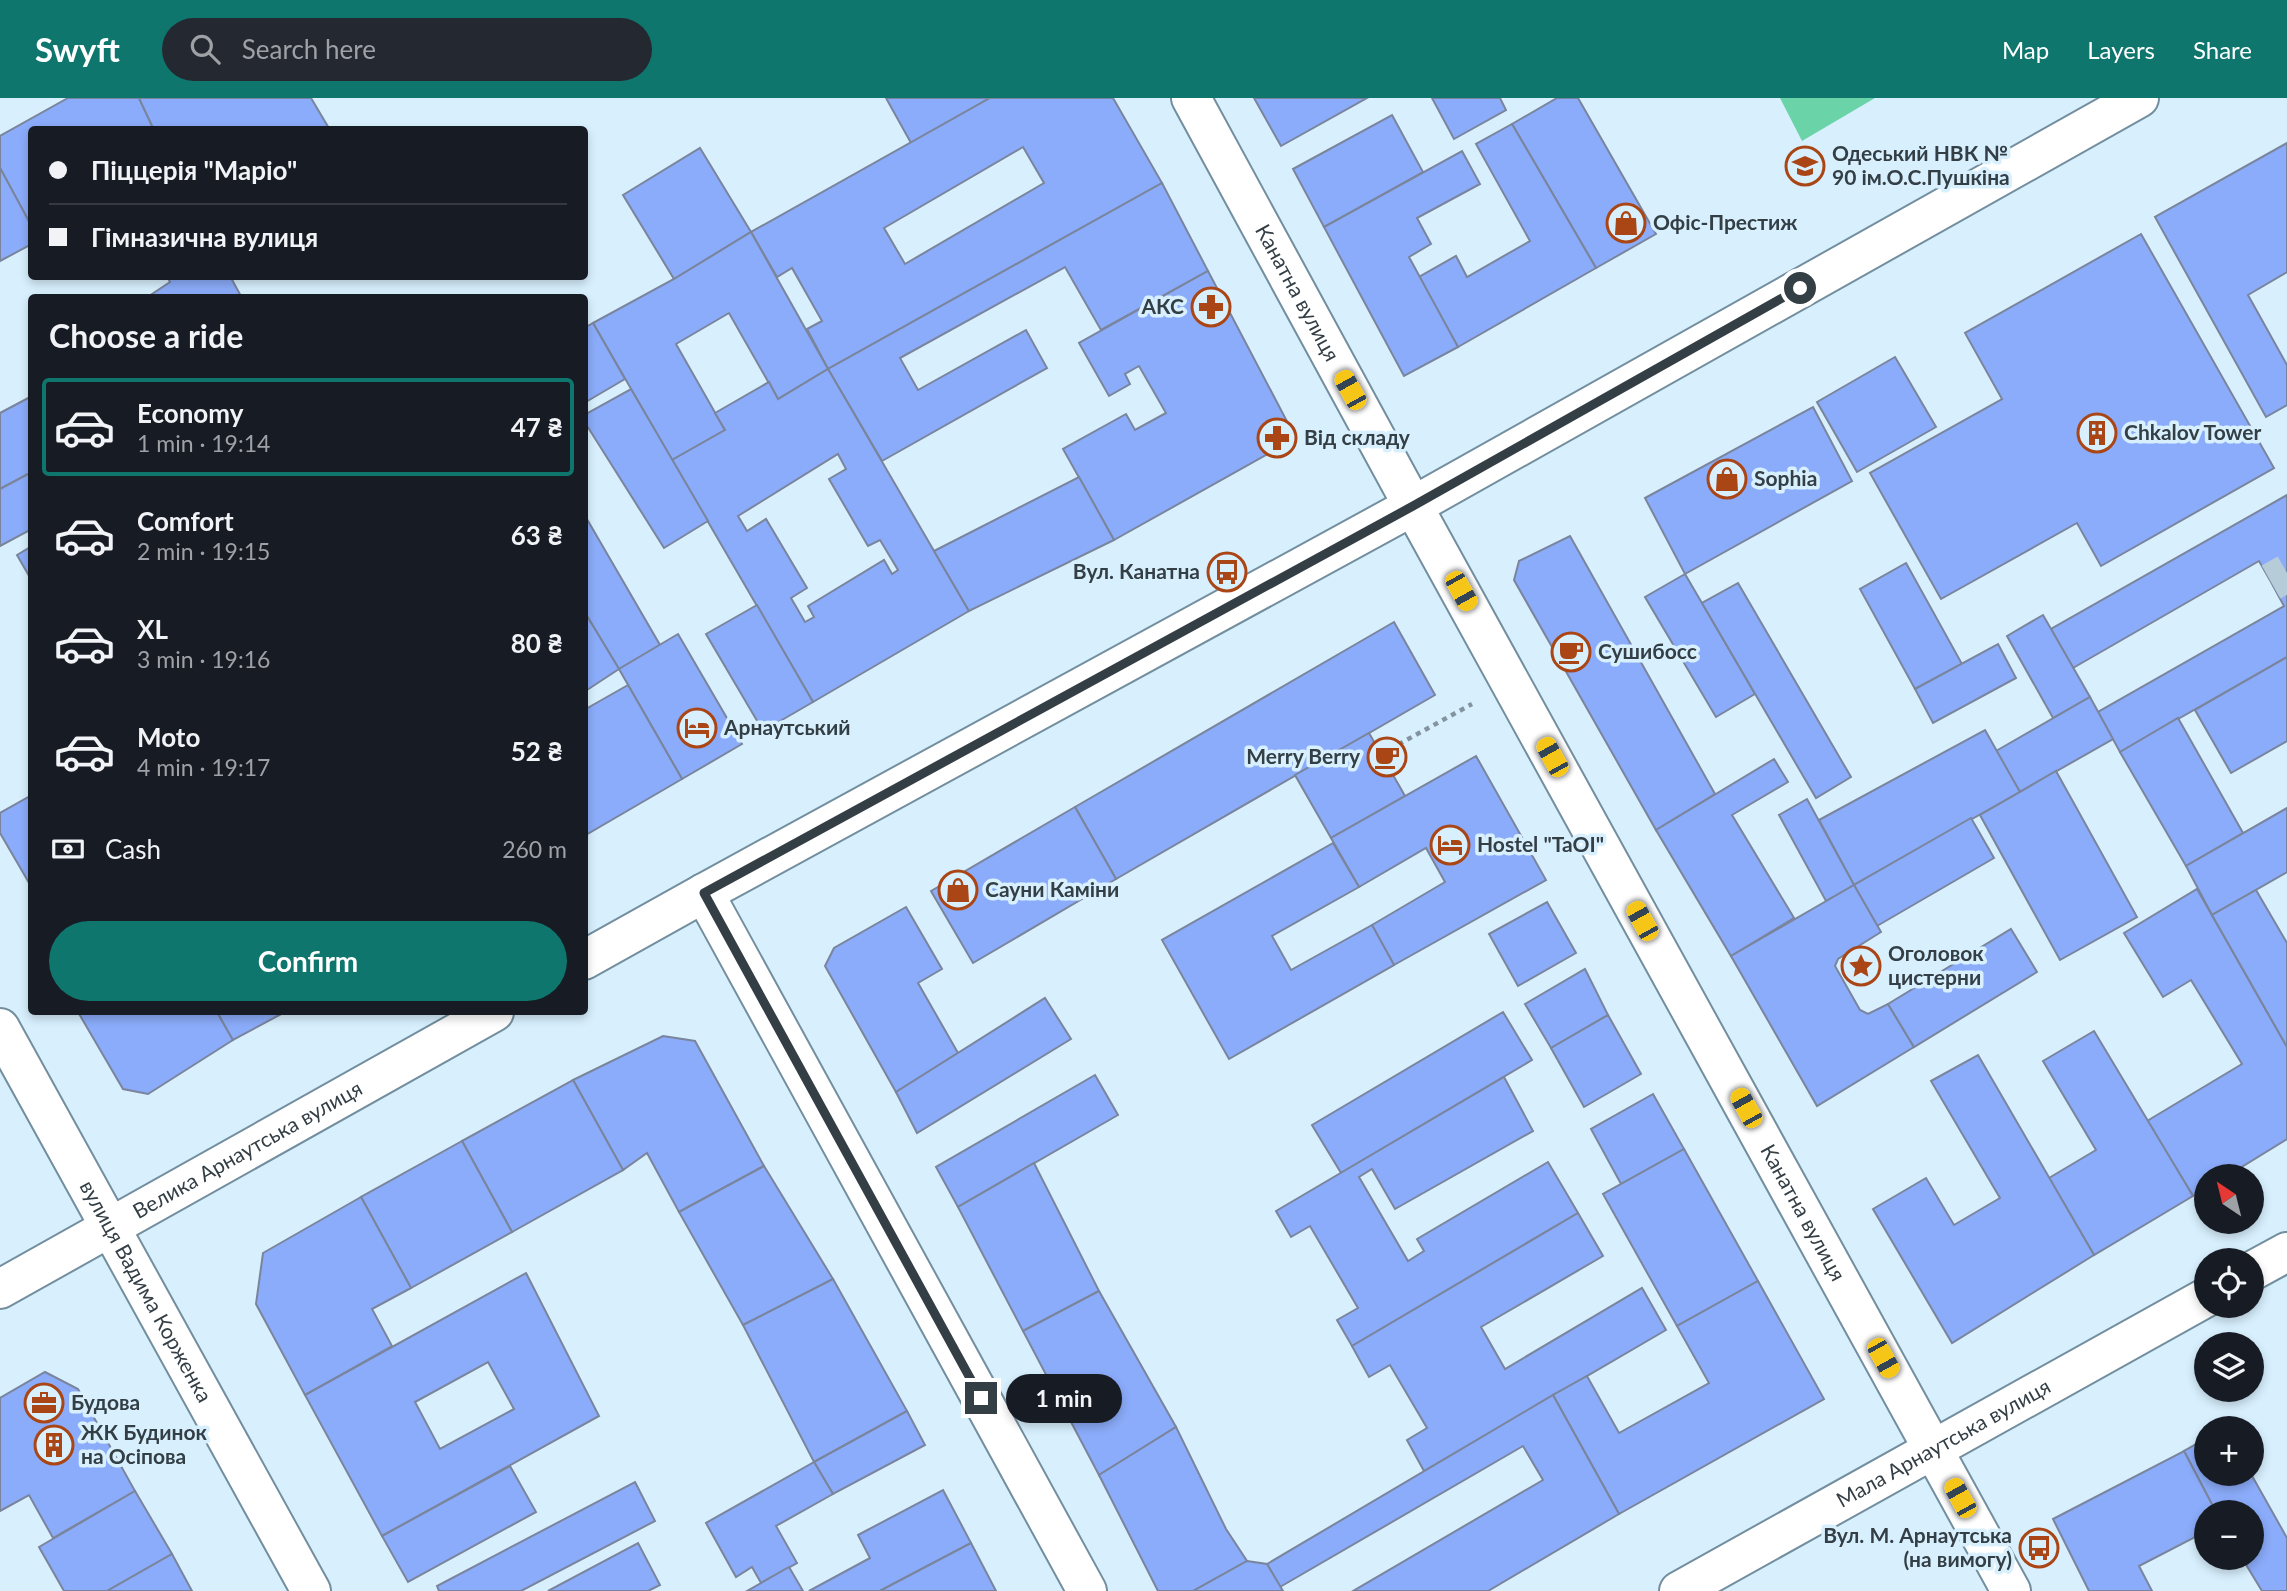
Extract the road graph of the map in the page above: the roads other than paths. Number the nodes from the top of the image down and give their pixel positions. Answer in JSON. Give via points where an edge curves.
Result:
{"nodes":[{"id":1,"x":1191,"y":98,"type":"edge"},
{"id":2,"x":2139,"y":98,"type":"edge"},
{"id":3,"x":1413,"y":506,"type":"junction"},
{"id":4,"x":704,"y":893,"type":"junction"},
{"id":5,"x":588,"y":958,"type":"edge"},
{"id":6,"x":489,"y":1015,"type":"edge"},
{"id":7,"x":0,"y":1028,"type":"edge"},
{"id":8,"x":111,"y":1228,"type":"junction"},
{"id":9,"x":2287,"y":1252,"type":"edge"},
{"id":10,"x":2264,"y":1264,"type":"edge"},
{"id":11,"x":0,"y":1289,"type":"edge"},
{"id":12,"x":2194,"y":1304,"type":"edge"},
{"id":13,"x":1933,"y":1450,"type":"junction"},
{"id":14,"x":311,"y":1591,"type":"edge"},
{"id":15,"x":1087,"y":1591,"type":"edge"},
{"id":16,"x":1679,"y":1591,"type":"edge"},
{"id":17,"x":2011,"y":1591,"type":"edge"}],
"edges":[{"from":1,"to":3,"type":"main road","name":"Канатна вулиця"},
{"from":2,"to":3,"type":"main road"},
{"from":3,"to":4,"type":"main road"},
{"from":3,"to":13,"type":"main road","name":"Канатна вулиця"},
{"from":4,"to":5,"type":"main road"},
{"from":4,"to":15,"type":"main road"},
{"from":6,"to":8,"type":"main road","name":"Велика Арнаутська вулиця"},
{"from":7,"to":8,"type":"main road","name":"вулиця Вадима Корженка"},
{"from":8,"to":11,"type":"main road","name":"Велика Арнаутська вулиця"},
{"from":8,"to":14,"type":"main road","name":"вулиця Вадима Корженка"},
{"from":9,"to":10,"type":"main road"},
{"from":12,"to":13,"type":"main road","name":"Мала Арнаутська вулиця"},
{"from":13,"to":16,"type":"main road","name":"Мала Арнаутська вулиця"},
{"from":13,"to":17,"type":"main road","name":"Канатна вулиця"}]}
